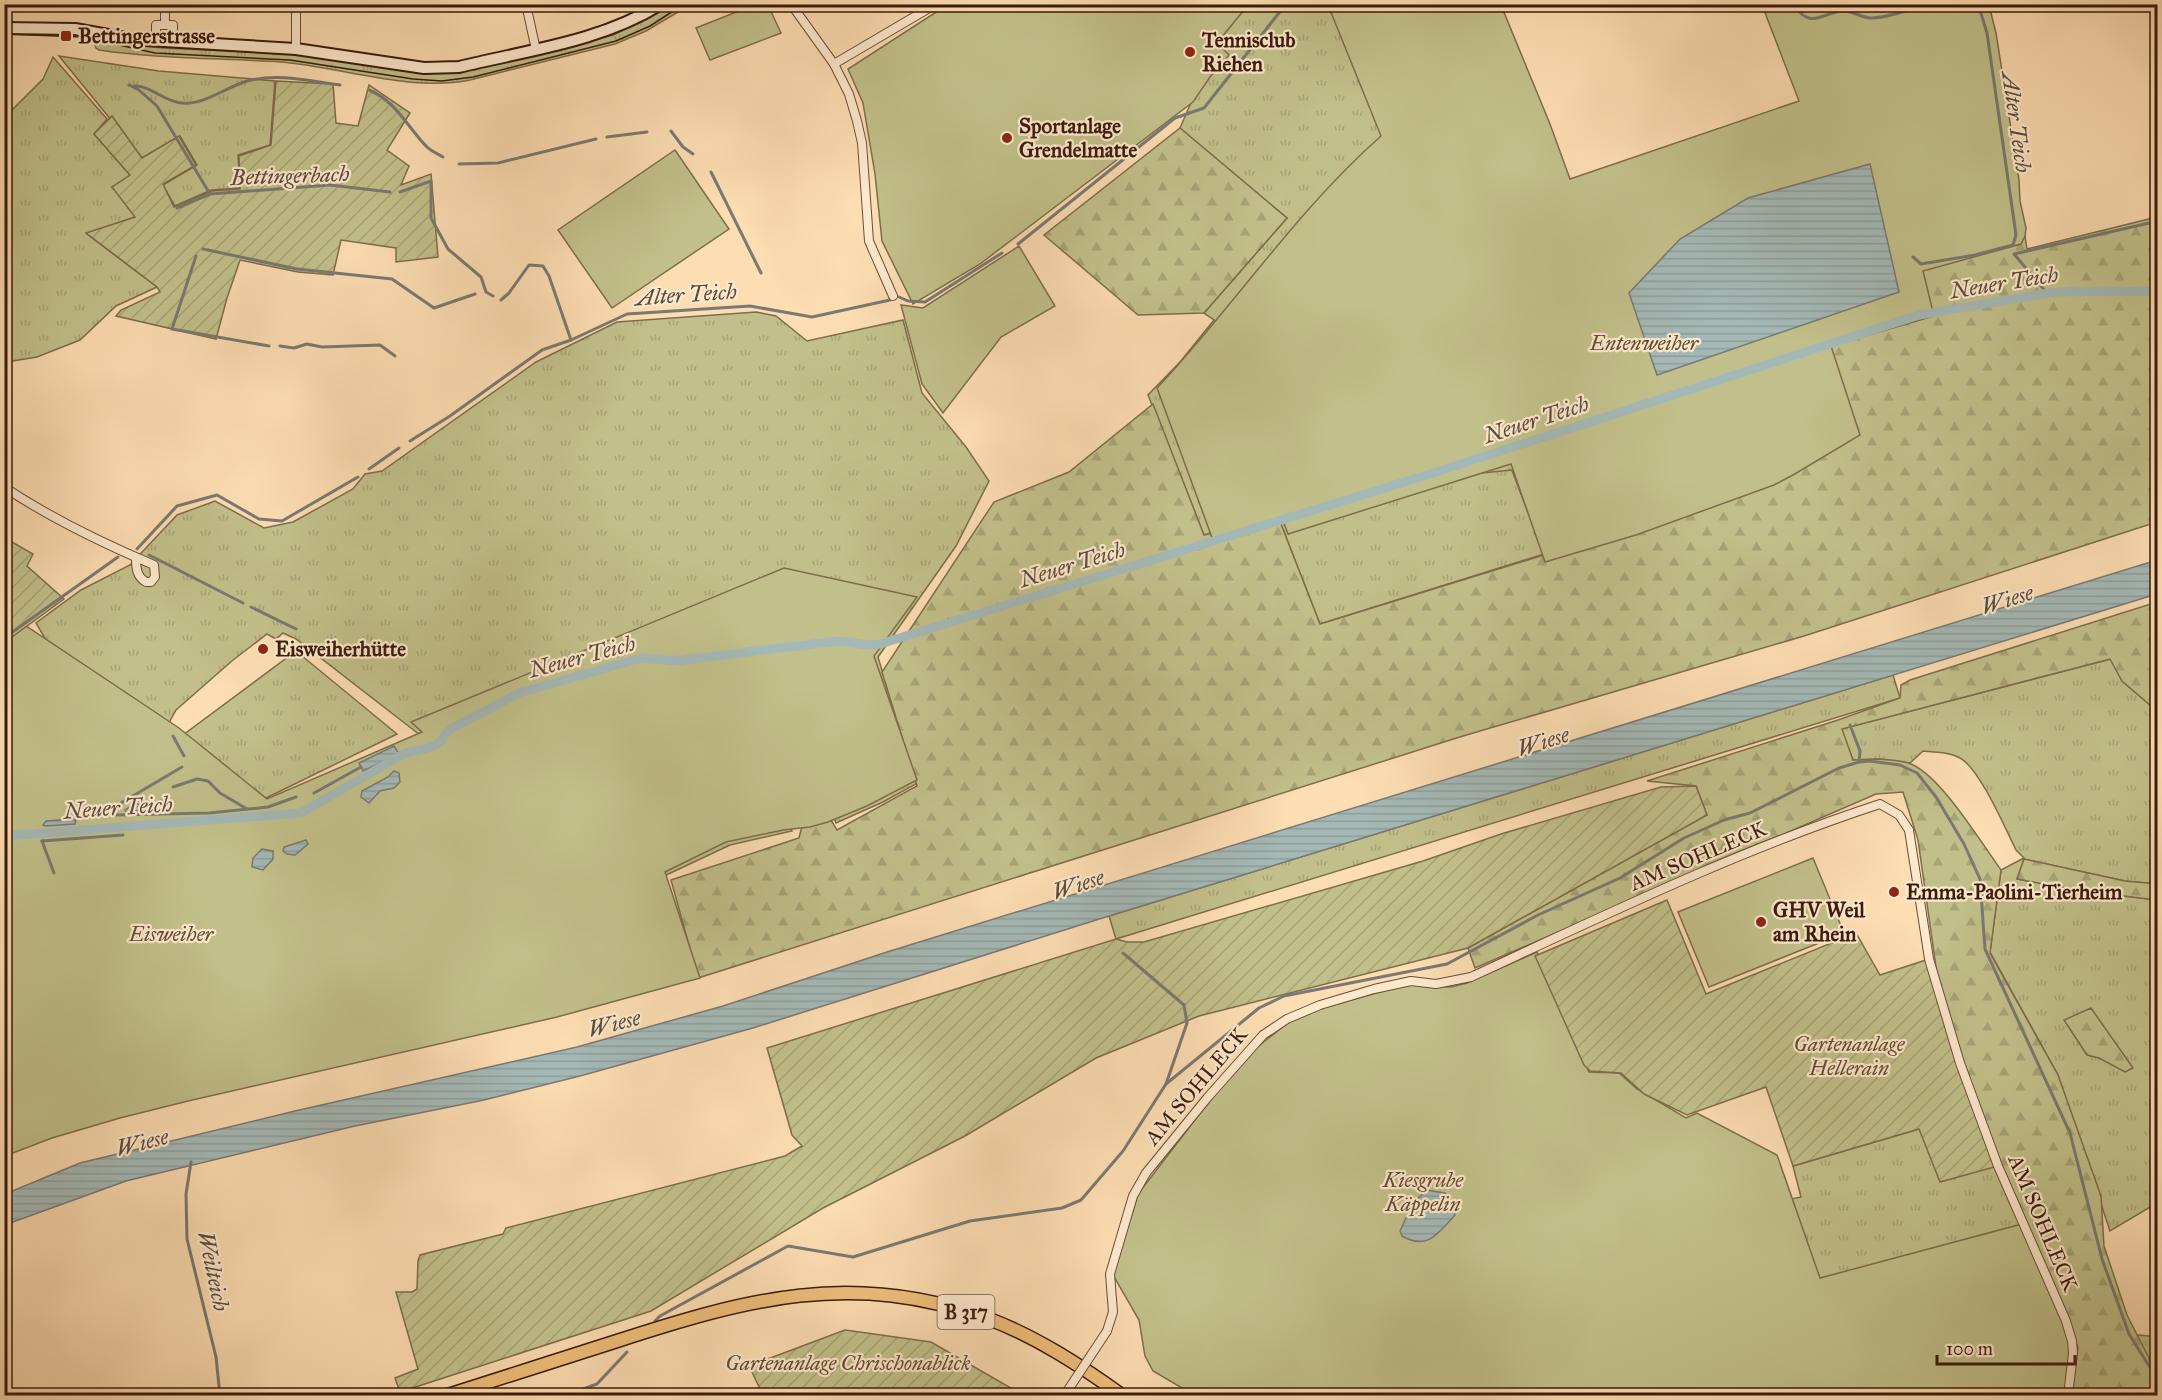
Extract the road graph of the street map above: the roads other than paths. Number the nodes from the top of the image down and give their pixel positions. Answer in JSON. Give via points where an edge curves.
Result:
{"nodes":[{"id":1,"x":165,"y":4,"type":"edge"},
{"id":2,"x":296,"y":4,"type":"edge"},
{"id":3,"x":526,"y":4,"type":"edge"},
{"id":4,"x":661,"y":4,"type":"edge"},
{"id":5,"x":791,"y":4,"type":"edge"},
{"id":6,"x":936,"y":4,"type":"edge"},
{"id":7,"x":165,"y":25,"type":"junction"},
{"id":8,"x":4,"y":28,"type":"edge"},
{"id":9,"x":156,"y":41,"type":"junction"},
{"id":10,"x":173,"y":42,"type":"junction"},
{"id":11,"x":296,"y":49,"type":"junction"},
{"id":12,"x":536,"y":50,"type":"junction"},
{"id":13,"x":834,"y":64,"type":"junction"},
{"id":14,"x":893,"y":296,"type":"dead end"},
{"id":15,"x":4,"y":487,"type":"edge"},
{"id":16,"x":136,"y":559,"type":"dead end"},
{"id":17,"x":445,"y":1395,"type":"edge"},
{"id":18,"x":1064,"y":1395,"type":"edge"},
{"id":19,"x":1123,"y":1395,"type":"edge"},
{"id":20,"x":2068,"y":1395,"type":"edge"}],
"edges":[{"from":1,"to":7,"type":"street"},
{"from":2,"to":11,"type":"street"},
{"from":3,"to":12,"type":"street"},
{"from":4,"to":12,"type":"main road","via":[[618,27]]},
{"from":5,"to":13,"type":"street"},
{"from":6,"to":13,"type":"street"},
{"from":7,"to":9,"type":"street","via":[[156,25]]},
{"from":7,"to":10,"type":"street","via":[[173,25]]},
{"from":8,"to":9,"type":"main road","via":[[74,29]]},
{"from":9,"to":10,"type":"main road"},
{"from":10,"to":11,"type":"main road"},
{"from":11,"to":12,"type":"main road","via":[[424,68],[459,67]]},
{"from":13,"to":14,"type":"street","via":[[849,94],[862,143],[869,241]]},
{"from":15,"to":16,"type":"street","via":[[66,525]]},
{"from":17,"to":19,"type":"main road","number":"B 317","via":[[717,1310],[773,1298],[830,1293],[928,1301],[991,1320],[1050,1348]]},
{"from":18,"to":20,"type":"street","name":"AM SOHLECK","bridge":true,"via":[[1107,1331],[1113,1312],[1110,1274],[1133,1196],[1146,1173],[1263,1035],[1320,1005],[1374,989],[1411,981],[1436,984],[1472,977],[1686,879],[1880,804],[1899,815],[1909,830],[1929,959],[1960,1063],[1998,1166],[2066,1320],[2073,1353]]}]}
